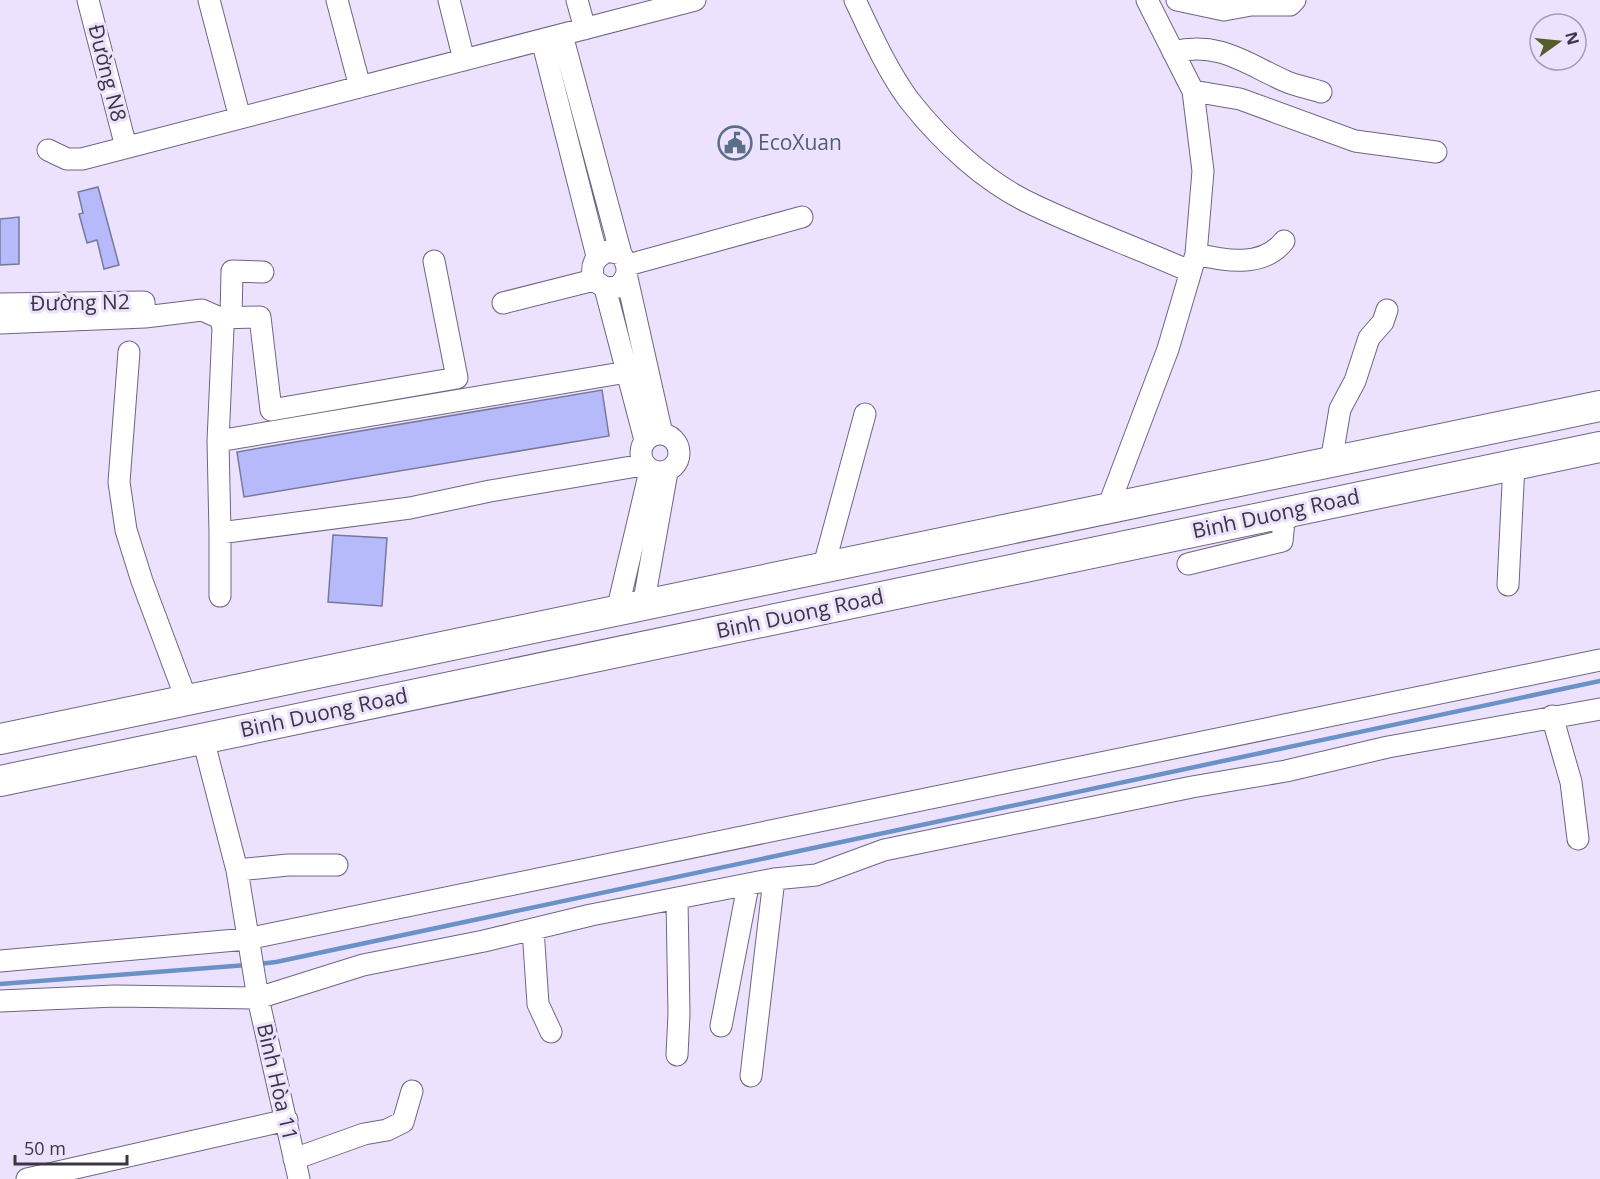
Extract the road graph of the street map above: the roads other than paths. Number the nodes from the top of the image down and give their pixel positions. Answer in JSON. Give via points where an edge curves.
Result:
{"nodes":[{"id":1,"x":88,"y":0,"type":"edge"},
{"id":2,"x":209,"y":0,"type":"edge"},
{"id":3,"x":337,"y":0,"type":"edge"},
{"id":4,"x":449,"y":0,"type":"edge"},
{"id":5,"x":577,"y":0,"type":"edge"},
{"id":6,"x":695,"y":0,"type":"edge"},
{"id":7,"x":855,"y":0,"type":"edge"},
{"id":8,"x":1149,"y":0,"type":"edge"},
{"id":9,"x":1177,"y":0,"type":"edge"},
{"id":10,"x":1295,"y":0,"type":"edge"},
{"id":11,"x":585,"y":29,"type":"junction"},
{"id":12,"x":552,"y":37,"type":"junction"},
{"id":13,"x":1173,"y":52,"type":"junction"},
{"id":14,"x":464,"y":60,"type":"junction"},
{"id":15,"x":360,"y":87,"type":"junction"},
{"id":16,"x":1193,"y":91,"type":"junction"},
{"id":17,"x":1321,"y":92,"type":"dead end"},
{"id":18,"x":240,"y":118,"type":"junction"},
{"id":19,"x":126,"y":147,"type":"junction"},
{"id":20,"x":48,"y":150,"type":"dead end"},
{"id":21,"x":1436,"y":152,"type":"dead end"},
{"id":22,"x":802,"y":217,"type":"dead end"},
{"id":23,"x":1284,"y":241,"type":"dead end"},
{"id":24,"x":597,"y":256,"type":"junction"},
{"id":25,"x":434,"y":261,"type":"dead end"},
{"id":26,"x":1192,"y":262,"type":"junction"},
{"id":27,"x":625,"y":266,"type":"junction"},
{"id":28,"x":263,"y":272,"type":"dead end"},
{"id":29,"x":600,"y":284,"type":"junction"},
{"id":30,"x":503,"y":303,"type":"dead end"},
{"id":31,"x":0,"y":304,"type":"edge"},
{"id":32,"x":1387,"y":310,"type":"dead end"},
{"id":33,"x":145,"y":317,"type":"junction"},
{"id":34,"x":225,"y":318,"type":"junction"},
{"id":35,"x":0,"y":323,"type":"edge"},
{"id":36,"x":129,"y":352,"type":"dead end"},
{"id":37,"x":627,"y":372,"type":"junction"},
{"id":38,"x":1600,"y":406,"type":"edge"},
{"id":39,"x":866,"y":414,"type":"dead end"},
{"id":40,"x":653,"y":437,"type":"junction"},
{"id":41,"x":218,"y":441,"type":"junction"},
{"id":42,"x":1600,"y":447,"type":"edge"},
{"id":43,"x":1331,"y":462,"type":"junction"},
{"id":44,"x":1514,"y":465,"type":"junction"},
{"id":45,"x":653,"y":469,"type":"junction"},
{"id":46,"x":1298,"y":509,"type":"junction"},
{"id":47,"x":1107,"y":510,"type":"junction"},
{"id":48,"x":220,"y":533,"type":"junction"},
{"id":49,"x":1188,"y":564,"type":"dead end"},
{"id":50,"x":823,"y":569,"type":"junction"},
{"id":51,"x":1508,"y":585,"type":"dead end"},
{"id":52,"x":220,"y":596,"type":"dead end"},
{"id":53,"x":630,"y":609,"type":"junction"},
{"id":54,"x":639,"y":648,"type":"junction"},
{"id":55,"x":1600,"y":660,"type":"edge"},
{"id":56,"x":187,"y":701,"type":"junction"},
{"id":57,"x":1600,"y":709,"type":"edge"},
{"id":58,"x":1552,"y":716,"type":"junction"},
{"id":59,"x":0,"y":739,"type":"edge"},
{"id":60,"x":204,"y":739,"type":"junction"},
{"id":61,"x":0,"y":781,"type":"edge"},
{"id":62,"x":1578,"y":839,"type":"dead end"},
{"id":63,"x":337,"y":865,"type":"dead end"},
{"id":64,"x":237,"y":870,"type":"junction"},
{"id":65,"x":774,"y":879,"type":"junction"},
{"id":66,"x":748,"y":886,"type":"junction"},
{"id":67,"x":677,"y":900,"type":"junction"},
{"id":68,"x":533,"y":929,"type":"junction"},
{"id":69,"x":247,"y":939,"type":"junction"},
{"id":70,"x":0,"y":961,"type":"edge"},
{"id":71,"x":258,"y":991,"type":"junction"},
{"id":72,"x":0,"y":1001,"type":"edge"},
{"id":73,"x":721,"y":1026,"type":"dead end"},
{"id":74,"x":552,"y":1032,"type":"dead end"},
{"id":75,"x":677,"y":1055,"type":"dead end"},
{"id":76,"x":751,"y":1076,"type":"dead end"},
{"id":77,"x":412,"y":1091,"type":"dead end"},
{"id":78,"x":287,"y":1120,"type":"junction"},
{"id":79,"x":297,"y":1169,"type":"edge"},
{"id":80,"x":27,"y":1179,"type":"edge"}],
"edges":[{"from":1,"to":19,"type":"street","name":"Đường N8"},
{"from":2,"to":18,"type":"street"},
{"from":3,"to":15,"type":"street"},
{"from":4,"to":14,"type":"street"},
{"from":5,"to":11,"type":"street"},
{"from":6,"to":11,"type":"street"},
{"from":7,"to":26,"type":"street","via":[[909,99],[958,153],[1032,205]]},
{"from":8,"to":13,"type":"street"},
{"from":9,"to":10,"type":"street","via":[[1224,10],[1290,5]]},
{"from":11,"to":12,"type":"street"},
{"from":12,"to":14,"type":"street"},
{"from":12,"to":24,"type":"street"},
{"from":12,"to":27,"type":"street"},
{"from":13,"to":16,"type":"street"},
{"from":13,"to":17,"type":"street","via":[[1202,48],[1221,52],[1285,81]]},
{"from":14,"to":15,"type":"street"},
{"from":15,"to":18,"type":"street"},
{"from":16,"to":21,"type":"street","via":[[1240,99],[1355,141]]},
{"from":16,"to":26,"type":"street","via":[[1203,171]]},
{"from":18,"to":19,"type":"street"},
{"from":19,"to":20,"type":"street","via":[[82,159],[67,159]]},
{"from":22,"to":27,"type":"street"},
{"from":23,"to":26,"type":"street","via":[[1278,249],[1258,258]]},
{"from":24,"to":27,"type":"street","via":[[608,251]]},
{"from":24,"to":29,"type":"street","via":[[591,268]]},
{"from":25,"to":34,"type":"street","via":[[457,378],[271,410],[260,317]]},
{"from":26,"to":47,"type":"street","via":[[1168,349]]},
{"from":27,"to":29,"type":"street","via":[[618,287]]},
{"from":27,"to":40,"type":"street"},
{"from":28,"to":34,"type":"street","via":[[232,271]]},
{"from":29,"to":30,"type":"street"},
{"from":29,"to":37,"type":"street"},
{"from":31,"to":33,"type":"street","name":"Đường N2","via":[[144,302]]},
{"from":32,"to":43,"type":"street","via":[[1383,322],[1369,338],[1355,381],[1340,410]]},
{"from":33,"to":34,"type":"street","via":[[202,310]]},
{"from":33,"to":35,"type":"street","name":"Đường N2"},
{"from":34,"to":41,"type":"street"},
{"from":36,"to":56,"type":"street","via":[[119,482],[126,530]]},
{"from":37,"to":40,"type":"street"},
{"from":37,"to":41,"type":"street"},
{"from":38,"to":43,"type":"highway","name":"Binh Duong Road"},
{"from":39,"to":50,"type":"street"},
{"from":40,"to":45,"type":"street","via":[[640,452]]},
{"from":40,"to":45,"type":"street","via":[[671,437],[679,456],[675,466]]},
{"from":41,"to":48,"type":"street"},
{"from":42,"to":44,"type":"highway","name":"Binh Duong Road"},
{"from":43,"to":47,"type":"highway","name":"Binh Duong Road"},
{"from":44,"to":46,"type":"highway","name":"Binh Duong Road"},
{"from":44,"to":51,"type":"street"},
{"from":45,"to":48,"type":"street","via":[[490,490],[410,508]]},
{"from":45,"to":53,"type":"street"},
{"from":46,"to":49,"type":"street","via":[[1284,522],[1282,541]]},
{"from":46,"to":54,"type":"highway","name":"Binh Duong Road"},
{"from":47,"to":50,"type":"highway","name":"Binh Duong Road"},
{"from":48,"to":52,"type":"street"},
{"from":50,"to":53,"type":"highway","name":"Binh Duong Road"},
{"from":53,"to":54,"type":"highway"},
{"from":53,"to":56,"type":"highway","name":"Binh Duong Road"},
{"from":54,"to":60,"type":"highway","name":"Binh Duong Road"},
{"from":55,"to":69,"type":"street"},
{"from":56,"to":59,"type":"highway","name":"Binh Duong Road"},
{"from":56,"to":60,"type":"highway"},
{"from":57,"to":58,"type":"street"},
{"from":58,"to":62,"type":"street","via":[[1571,782]]},
{"from":58,"to":65,"type":"street","via":[[884,850],[816,875]]},
{"from":60,"to":61,"type":"highway","name":"Binh Duong Road"},
{"from":60,"to":64,"type":"street","name":"Bình Hòa 11"},
{"from":63,"to":64,"type":"street"},
{"from":64,"to":69,"type":"street","name":"Bình Hòa 11"},
{"from":65,"to":66,"type":"street"},
{"from":65,"to":76,"type":"street"},
{"from":66,"to":67,"type":"street"},
{"from":66,"to":73,"type":"street"},
{"from":67,"to":68,"type":"street"},
{"from":67,"to":75,"type":"street"},
{"from":68,"to":71,"type":"street"},
{"from":68,"to":74,"type":"street","via":[[538,1004]]},
{"from":69,"to":70,"type":"street"},
{"from":69,"to":71,"type":"street","name":"Bình Hòa 11"},
{"from":71,"to":72,"type":"street"},
{"from":71,"to":78,"type":"street","name":"Bình Hòa 11"},
{"from":77,"to":79,"type":"street","via":[[403,1122],[364,1134]]},
{"from":78,"to":79,"type":"street","name":"Bình Hòa 11"},
{"from":78,"to":80,"type":"street"}]}
